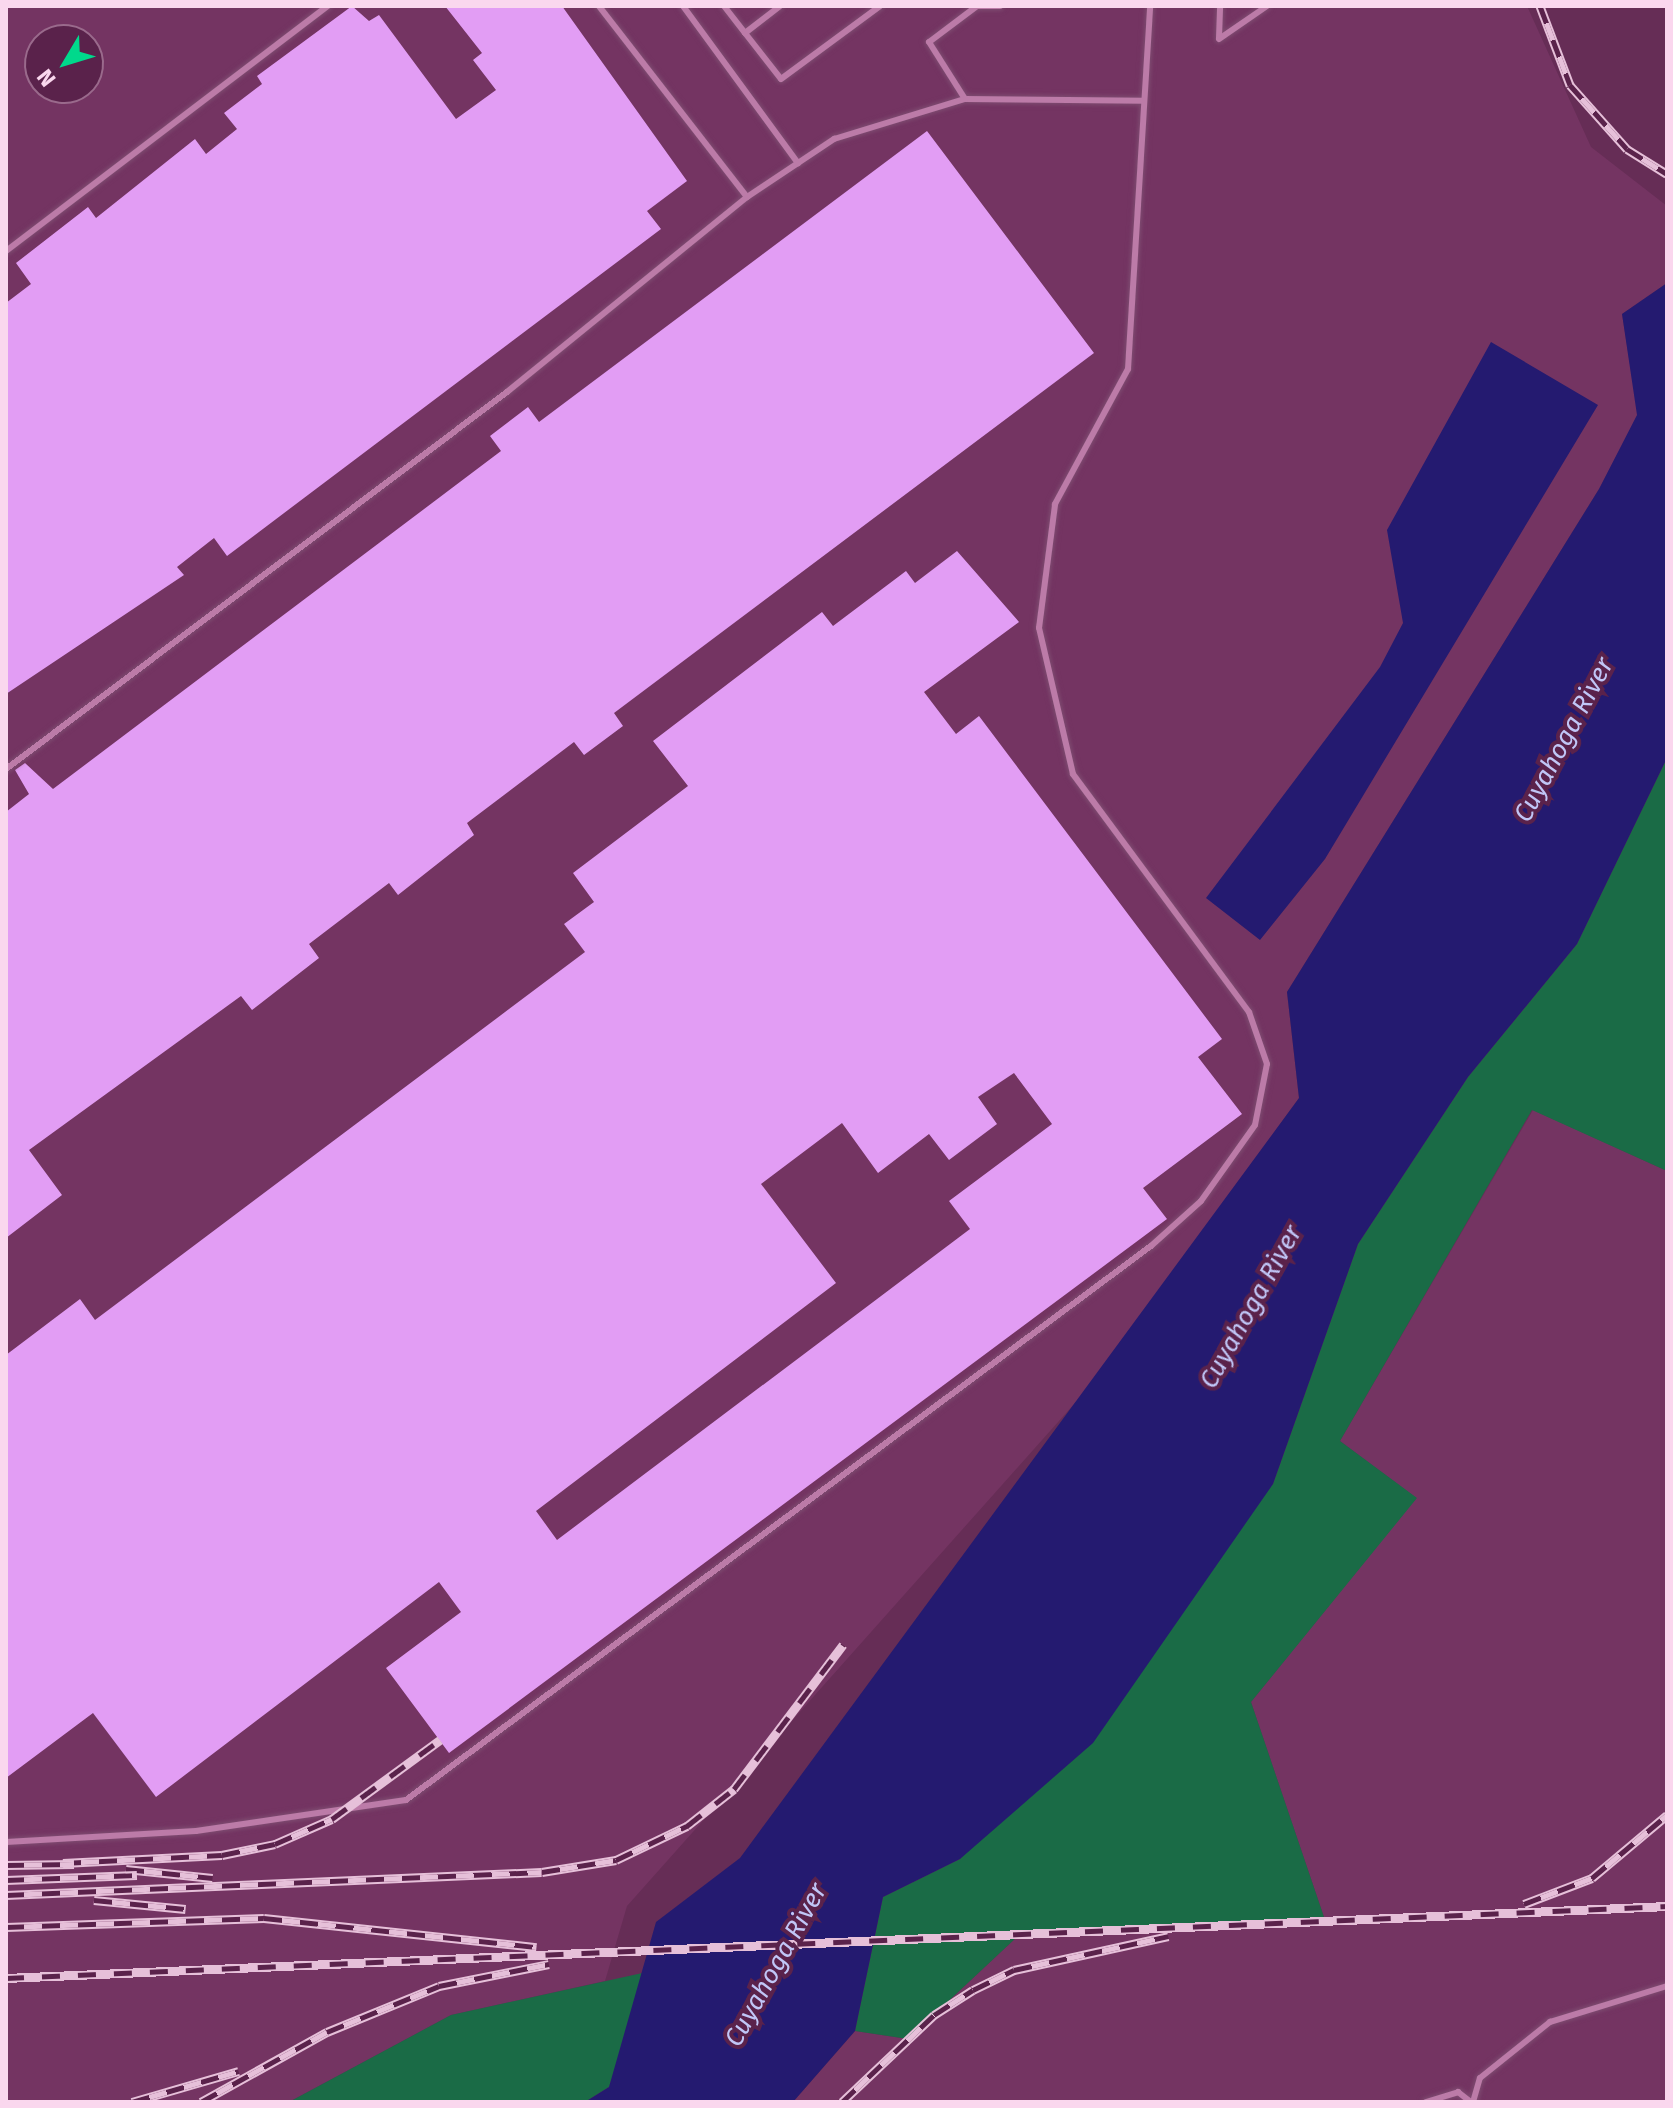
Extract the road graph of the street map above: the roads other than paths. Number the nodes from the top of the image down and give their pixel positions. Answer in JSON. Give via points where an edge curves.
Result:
{"nodes":[{"id":1,"x":328,"y":6,"type":"edge"},
{"id":2,"x":599,"y":6,"type":"edge"},
{"id":3,"x":683,"y":6,"type":"edge"},
{"id":4,"x":724,"y":6,"type":"edge"},
{"id":5,"x":780,"y":6,"type":"edge"},
{"id":6,"x":880,"y":6,"type":"edge"},
{"id":7,"x":977,"y":6,"type":"edge"},
{"id":8,"x":1000,"y":6,"type":"edge"},
{"id":9,"x":1150,"y":6,"type":"edge"},
{"id":10,"x":1220,"y":6,"type":"edge"},
{"id":11,"x":1267,"y":6,"type":"edge"},
{"id":12,"x":745,"y":33,"type":"junction"},
{"id":13,"x":965,"y":99,"type":"junction"},
{"id":14,"x":1144,"y":101,"type":"junction"},
{"id":15,"x":798,"y":163,"type":"junction"},
{"id":16,"x":747,"y":197,"type":"junction"},
{"id":17,"x":6,"y":251,"type":"edge"},
{"id":18,"x":6,"y":769,"type":"edge"},
{"id":19,"x":6,"y":1842,"type":"edge"},
{"id":20,"x":1667,"y":1986,"type":"edge"},
{"id":21,"x":1426,"y":2102,"type":"edge"},
{"id":22,"x":1472,"y":2102,"type":"edge"}],
"edges":[{"from":1,"to":17,"type":"lane"},
{"from":2,"to":16,"type":"lane"},
{"from":3,"to":15,"type":"lane"},
{"from":4,"to":12,"type":"lane"},
{"from":5,"to":12,"type":"lane"},
{"from":6,"to":12,"type":"lane","via":[[781,79]]},
{"from":7,"to":8,"type":"lane"},
{"from":7,"to":13,"type":"lane","via":[[929,42]]},
{"from":9,"to":14,"type":"lane"},
{"from":10,"to":11,"type":"lane","via":[[1219,39]]},
{"from":13,"to":14,"type":"lane"},
{"from":13,"to":15,"type":"lane","via":[[834,139]]},
{"from":14,"to":19,"type":"lane","via":[[1128,369],[1055,504],[1039,628],[1073,774],[1249,1012],[1267,1064],[1255,1125],[1201,1201],[1151,1246],[406,1800],[196,1831]]},
{"from":15,"to":16,"type":"lane"},
{"from":16,"to":18,"type":"lane","via":[[507,392]]},
{"from":20,"to":22,"type":"lane","via":[[1550,2022],[1480,2078]]},
{"from":21,"to":22,"type":"lane","via":[[1458,2092]]}]}
